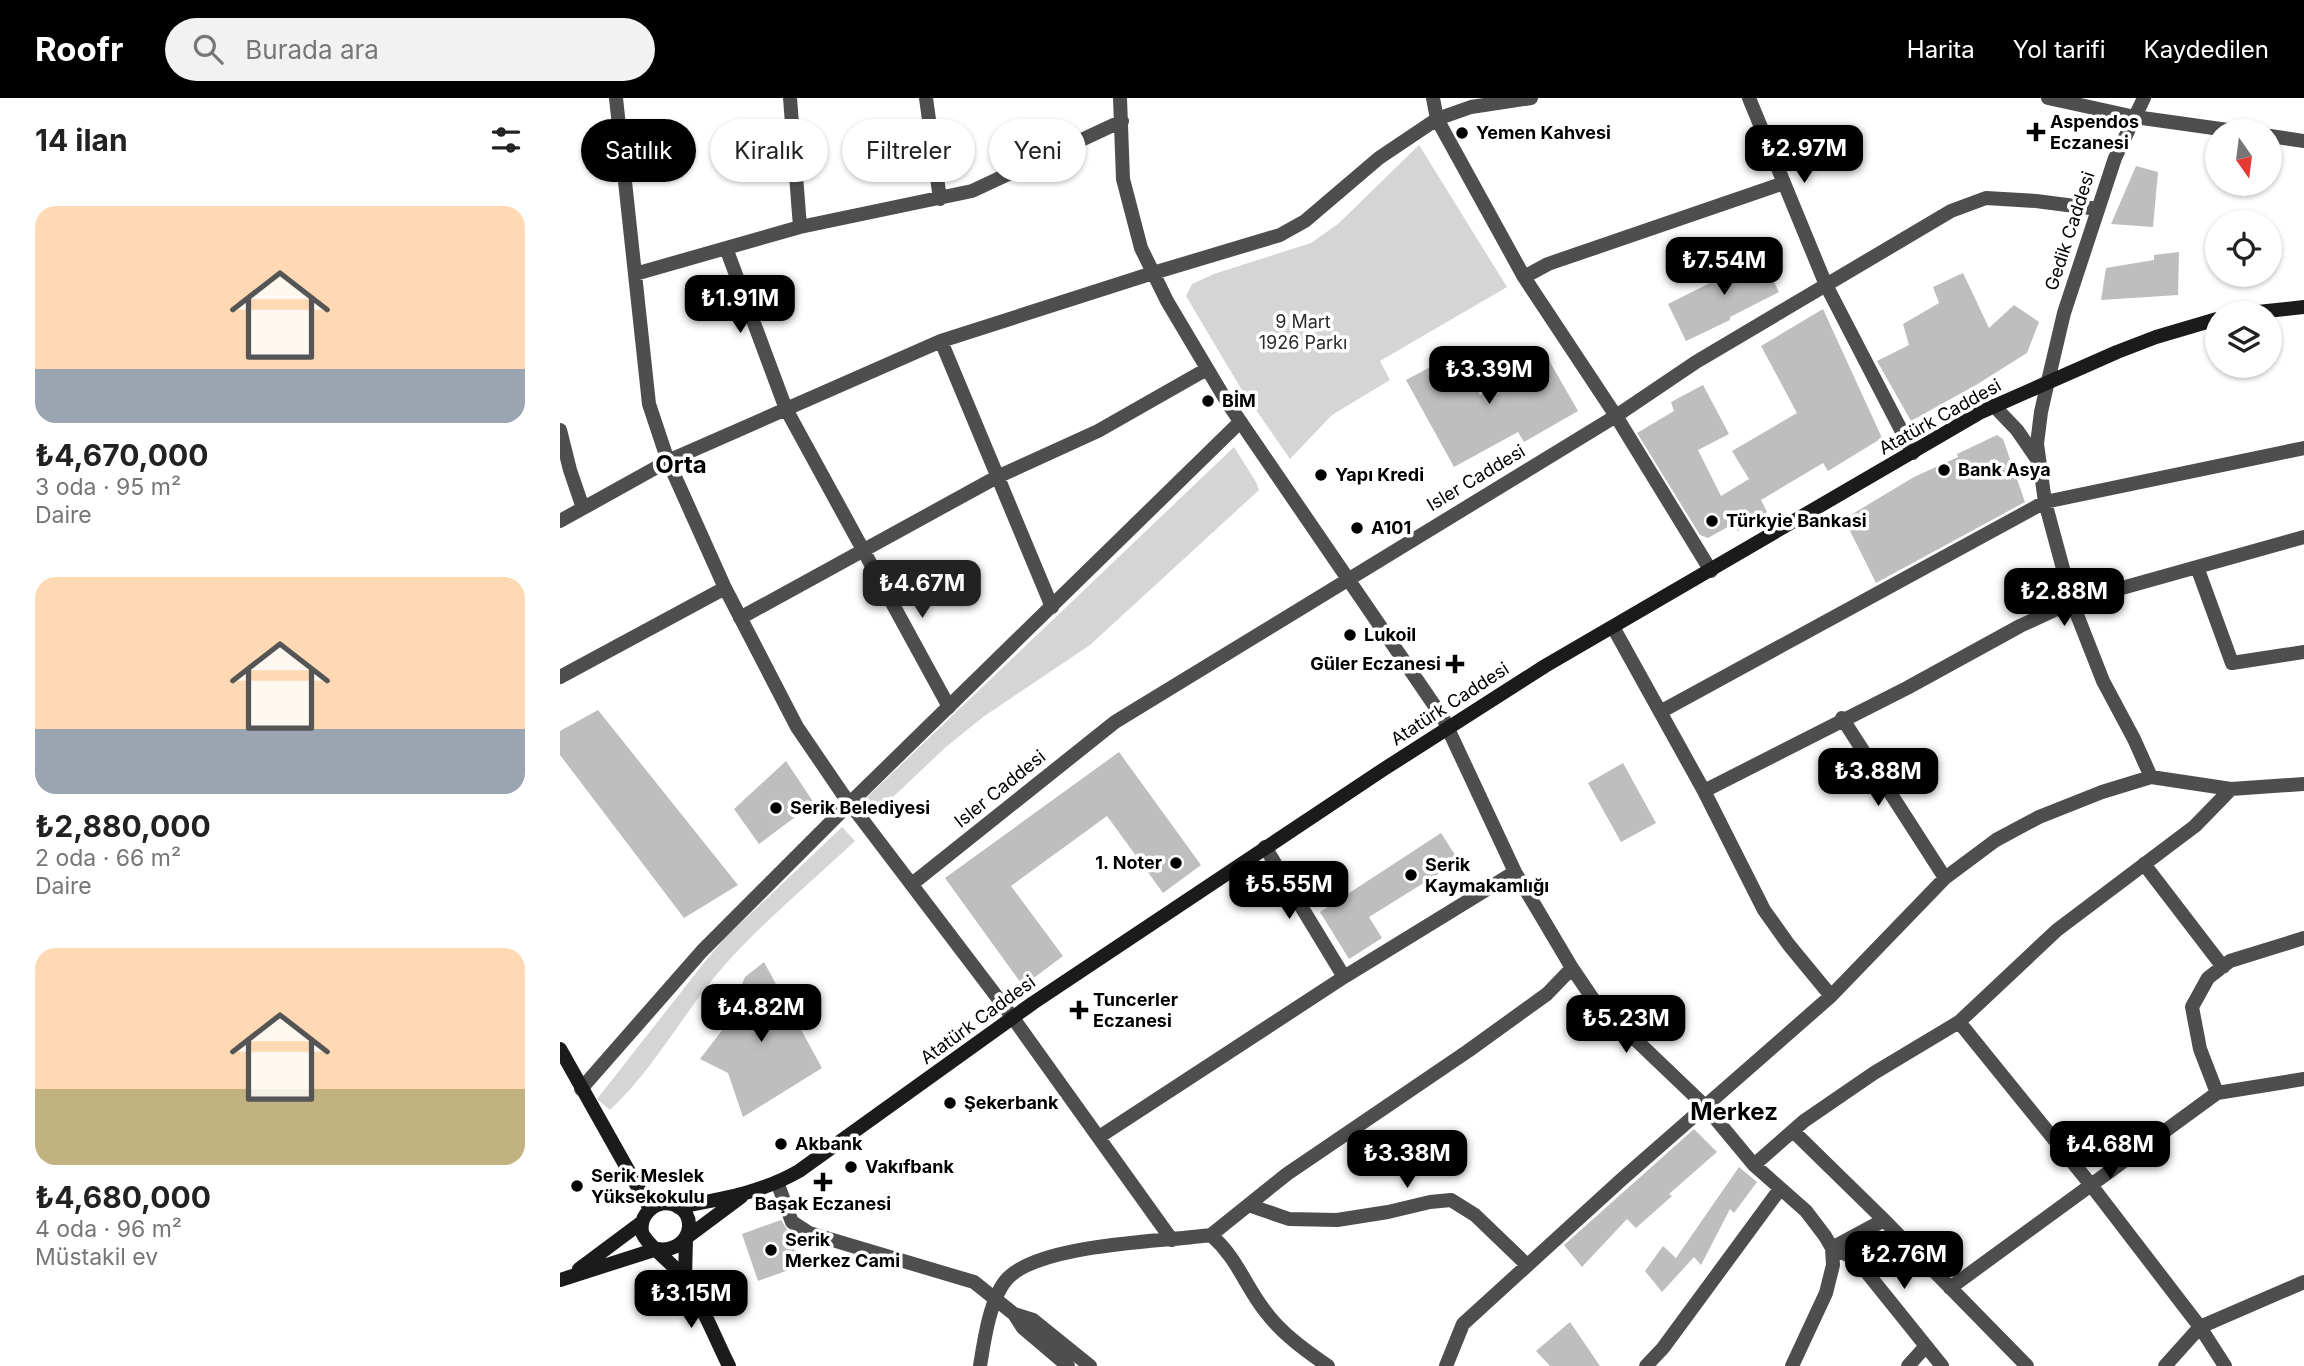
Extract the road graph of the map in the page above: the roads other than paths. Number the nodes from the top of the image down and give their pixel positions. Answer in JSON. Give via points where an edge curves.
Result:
{"nodes":[{"id":1,"x":616,"y":98,"type":"edge"},
{"id":2,"x":790,"y":98,"type":"edge"},
{"id":3,"x":926,"y":98,"type":"edge"},
{"id":4,"x":1120,"y":98,"type":"edge"},
{"id":5,"x":1433,"y":98,"type":"edge"},
{"id":6,"x":1531,"y":98,"type":"edge"},
{"id":7,"x":1749,"y":98,"type":"edge"},
{"id":8,"x":2048,"y":98,"type":"edge"},
{"id":9,"x":2144,"y":98,"type":"edge"},
{"id":10,"x":2135,"y":117,"type":"junction"},
{"id":11,"x":1437,"y":119,"type":"junction"},
{"id":12,"x":1122,"y":121,"type":"junction"},
{"id":13,"x":2205,"y":127,"type":"edge"},
{"id":14,"x":2282,"y":138,"type":"edge"},
{"id":15,"x":2304,"y":141,"type":"edge"},
{"id":16,"x":1784,"y":183,"type":"junction"},
{"id":17,"x":940,"y":199,"type":"junction"},
{"id":18,"x":2098,"y":209,"type":"junction"},
{"id":19,"x":800,"y":227,"type":"junction"},
{"id":20,"x":726,"y":248,"type":"junction"},
{"id":21,"x":1153,"y":273,"type":"junction"},
{"id":22,"x":635,"y":274,"type":"junction"},
{"id":23,"x":1524,"y":277,"type":"junction"},
{"id":24,"x":1826,"y":285,"type":"junction"},
{"id":25,"x":2304,"y":307,"type":"edge"},
{"id":26,"x":2282,"y":309,"type":"edge"},
{"id":27,"x":2205,"y":323,"type":"edge"},
{"id":28,"x":941,"y":341,"type":"junction"},
{"id":29,"x":1207,"y":369,"type":"junction"},
{"id":30,"x":2048,"y":381,"type":"junction"},
{"id":31,"x":1994,"y":406,"type":"junction"},
{"id":32,"x":786,"y":409,"type":"junction"},
{"id":33,"x":1616,"y":416,"type":"junction"},
{"id":34,"x":1240,"y":422,"type":"junction"},
{"id":35,"x":560,"y":430,"type":"edge"},
{"id":36,"x":2304,"y":448,"type":"edge"},
{"id":37,"x":1913,"y":453,"type":"junction"},
{"id":38,"x":2038,"y":460,"type":"junction"},
{"id":39,"x":668,"y":461,"type":"junction"},
{"id":40,"x":997,"y":477,"type":"junction"},
{"id":41,"x":2045,"y":502,"type":"junction"},
{"id":42,"x":583,"y":508,"type":"junction"},
{"id":43,"x":560,"y":521,"type":"edge"},
{"id":44,"x":2304,"y":537,"type":"edge"},
{"id":45,"x":864,"y":550,"type":"junction"},
{"id":46,"x":2197,"y":567,"type":"junction"},
{"id":47,"x":1711,"y":570,"type":"junction"},
{"id":48,"x":1347,"y":578,"type":"junction"},
{"id":49,"x":725,"y":588,"type":"junction"},
{"id":50,"x":2072,"y":602,"type":"junction"},
{"id":51,"x":1052,"y":607,"type":"junction"},
{"id":52,"x":740,"y":618,"type":"junction"},
{"id":53,"x":1613,"y":626,"type":"junction"},
{"id":54,"x":2304,"y":652,"type":"edge"},
{"id":55,"x":560,"y":677,"type":"edge"},
{"id":56,"x":949,"y":707,"type":"junction"},
{"id":57,"x":1660,"y":712,"type":"junction"},
{"id":58,"x":1842,"y":718,"type":"junction"},
{"id":59,"x":1448,"y":727,"type":"junction"},
{"id":60,"x":2151,"y":777,"type":"junction"},
{"id":61,"x":2304,"y":784,"type":"edge"},
{"id":62,"x":2231,"y":789,"type":"junction"},
{"id":63,"x":1704,"y":791,"type":"junction"},
{"id":64,"x":850,"y":803,"type":"junction"},
{"id":65,"x":1265,"y":847,"type":"junction"},
{"id":66,"x":2144,"y":864,"type":"junction"},
{"id":67,"x":1515,"y":872,"type":"junction"},
{"id":68,"x":1945,"y":878,"type":"junction"},
{"id":69,"x":912,"y":884,"type":"junction"},
{"id":70,"x":2304,"y":938,"type":"edge"},
{"id":71,"x":2223,"y":967,"type":"junction"},
{"id":72,"x":1572,"y":968,"type":"junction"},
{"id":73,"x":1343,"y":977,"type":"junction"},
{"id":74,"x":1830,"y":996,"type":"junction"},
{"id":75,"x":1013,"y":1018,"type":"junction"},
{"id":76,"x":1959,"y":1022,"type":"junction"},
{"id":77,"x":560,"y":1049,"type":"edge"},
{"id":78,"x":2304,"y":1079,"type":"edge"},
{"id":79,"x":581,"y":1089,"type":"junction"},
{"id":80,"x":2217,"y":1093,"type":"junction"},
{"id":81,"x":1705,"y":1106,"type":"junction"},
{"id":82,"x":1793,"y":1131,"type":"junction"},
{"id":83,"x":1099,"y":1137,"type":"junction"},
{"id":84,"x":1754,"y":1165,"type":"junction"},
{"id":85,"x":777,"y":1182,"type":"junction"},
{"id":86,"x":2091,"y":1185,"type":"junction"},
{"id":87,"x":1780,"y":1189,"type":"junction"},
{"id":88,"x":745,"y":1195,"type":"junction"},
{"id":89,"x":1248,"y":1205,"type":"junction"},
{"id":90,"x":678,"y":1207,"type":"junction"},
{"id":91,"x":646,"y":1215,"type":"junction"},
{"id":92,"x":1885,"y":1220,"type":"junction"},
{"id":93,"x":1211,"y":1235,"type":"junction"},
{"id":94,"x":686,"y":1238,"type":"junction"},
{"id":95,"x":1172,"y":1240,"type":"junction"},
{"id":96,"x":1832,"y":1248,"type":"junction"},
{"id":97,"x":657,"y":1249,"type":"junction"},
{"id":98,"x":1527,"y":1265,"type":"junction"},
{"id":99,"x":565,"y":1278,"type":"edge"},
{"id":100,"x":685,"y":1279,"type":"junction"},
{"id":101,"x":2304,"y":1282,"type":"edge"},
{"id":102,"x":1950,"y":1288,"type":"junction"},
{"id":103,"x":995,"y":1300,"type":"junction"},
{"id":104,"x":1014,"y":1314,"type":"junction"},
{"id":105,"x":2200,"y":1327,"type":"junction"},
{"id":106,"x":1926,"y":1346,"type":"junction"},
{"id":107,"x":729,"y":1366,"type":"edge"},
{"id":108,"x":980,"y":1366,"type":"edge"},
{"id":109,"x":1068,"y":1366,"type":"edge"},
{"id":110,"x":1090,"y":1366,"type":"edge"},
{"id":111,"x":1328,"y":1366,"type":"edge"},
{"id":112,"x":1446,"y":1366,"type":"edge"},
{"id":113,"x":1646,"y":1366,"type":"edge"},
{"id":114,"x":1792,"y":1366,"type":"edge"},
{"id":115,"x":1908,"y":1366,"type":"edge"},
{"id":116,"x":1942,"y":1366,"type":"edge"},
{"id":117,"x":2026,"y":1366,"type":"edge"},
{"id":118,"x":2165,"y":1366,"type":"edge"},
{"id":119,"x":2225,"y":1366,"type":"edge"}],
"edges":[{"from":1,"to":22,"type":"street"},
{"from":2,"to":19,"type":"street"},
{"from":3,"to":17,"type":"street"},
{"from":4,"to":12,"type":"street"},
{"from":5,"to":11,"type":"street"},
{"from":6,"to":11,"type":"street","via":[[1471,107]]},
{"from":7,"to":16,"type":"street"},
{"from":8,"to":10,"type":"street"},
{"from":9,"to":10,"type":"street","name":"Gedik Caddesi"},
{"from":10,"to":13,"type":"street"},
{"from":10,"to":18,"type":"street","name":"Gedik Caddesi"},
{"from":11,"to":21,"type":"street","via":[[1280,236]]},
{"from":11,"to":23,"type":"street"},
{"from":12,"to":17,"type":"street","via":[[972,191]]},
{"from":12,"to":21,"type":"street","via":[[1123,179],[1141,248]]},
{"from":14,"to":15,"type":"street"},
{"from":16,"to":23,"type":"street","via":[[1548,264]]},
{"from":16,"to":24,"type":"street"},
{"from":17,"to":19,"type":"street"},
{"from":18,"to":24,"type":"street","name":"Isler Caddesi","via":[[1986,198],[1951,211]]},
{"from":18,"to":30,"type":"street","name":"Gedik Caddesi","via":[[2064,313]]},
{"from":19,"to":20,"type":"street"},
{"from":20,"to":22,"type":"street"},
{"from":20,"to":32,"type":"street"},
{"from":21,"to":28,"type":"street"},
{"from":21,"to":29,"type":"street"},
{"from":22,"to":39,"type":"street","via":[[649,404]]},
{"from":23,"to":33,"type":"street"},
{"from":24,"to":33,"type":"street","name":"Isler Caddesi"},
{"from":24,"to":37,"type":"street"},
{"from":25,"to":26,"type":"main road"},
{"from":27,"to":30,"type":"main road","name":"Atatürk Caddesi","via":[[2156,337]]},
{"from":28,"to":32,"type":"street"},
{"from":28,"to":40,"type":"street"},
{"from":29,"to":34,"type":"street"},
{"from":29,"to":40,"type":"street","via":[[1098,431]]},
{"from":30,"to":31,"type":"main road","name":"Atatürk Caddesi"},
{"from":30,"to":38,"type":"street","name":"Gedik Caddesi","via":[[2038,428]]},
{"from":31,"to":37,"type":"main road","name":"Atatürk Caddesi"},
{"from":31,"to":38,"type":"street"},
{"from":32,"to":39,"type":"street"},
{"from":32,"to":45,"type":"street"},
{"from":33,"to":47,"type":"street"},
{"from":33,"to":48,"type":"street","name":"Isler Caddesi"},
{"from":34,"to":48,"type":"street"},
{"from":34,"to":51,"type":"street"},
{"from":35,"to":42,"type":"street"},
{"from":36,"to":41,"type":"street"},
{"from":37,"to":47,"type":"main road","name":"Atatürk Caddesi"},
{"from":38,"to":41,"type":"street","name":"Gedik Caddesi"},
{"from":39,"to":42,"type":"street"},
{"from":39,"to":49,"type":"street"},
{"from":40,"to":45,"type":"street"},
{"from":40,"to":51,"type":"street"},
{"from":41,"to":50,"type":"street","name":"Gedik Caddesi"},
{"from":41,"to":57,"type":"street"},
{"from":42,"to":43,"type":"street"},
{"from":44,"to":46,"type":"street"},
{"from":45,"to":52,"type":"street"},
{"from":45,"to":56,"type":"street"},
{"from":46,"to":50,"type":"street"},
{"from":46,"to":54,"type":"street","via":[[2232,663]]},
{"from":47,"to":53,"type":"main road","name":"Atatürk Caddesi"},
{"from":48,"to":59,"type":"street"},
{"from":48,"to":69,"type":"street","name":"Isler Caddesi","via":[[1115,722]]},
{"from":49,"to":52,"type":"street"},
{"from":49,"to":55,"type":"street"},
{"from":50,"to":58,"type":"street"},
{"from":50,"to":60,"type":"street","name":"Gedik Caddesi","via":[[2103,681]]},
{"from":51,"to":56,"type":"street"},
{"from":52,"to":64,"type":"street","via":[[797,727]]},
{"from":53,"to":57,"type":"street"},
{"from":53,"to":59,"type":"main road","name":"Atatürk Caddesi"},
{"from":56,"to":64,"type":"street"},
{"from":57,"to":63,"type":"street"},
{"from":58,"to":63,"type":"street"},
{"from":58,"to":68,"type":"street"},
{"from":59,"to":65,"type":"main road","name":"Atatürk Caddesi"},
{"from":59,"to":67,"type":"street"},
{"from":60,"to":62,"type":"street"},
{"from":60,"to":68,"type":"street","via":[[2039,817],[1996,840]]},
{"from":61,"to":62,"type":"street"},
{"from":62,"to":66,"type":"street","via":[[2195,826]]},
{"from":63,"to":74,"type":"street","via":[[1764,910]]},
{"from":64,"to":69,"type":"street"},
{"from":64,"to":79,"type":"street","via":[[702,951]]},
{"from":65,"to":73,"type":"street"},
{"from":65,"to":75,"type":"main road","name":"Atatürk Caddesi"},
{"from":66,"to":71,"type":"street"},
{"from":66,"to":76,"type":"street","via":[[2057,930]]},
{"from":67,"to":72,"type":"street"},
{"from":67,"to":73,"type":"street"},
{"from":68,"to":74,"type":"street"},
{"from":69,"to":75,"type":"street"},
{"from":70,"to":71,"type":"street"},
{"from":71,"to":80,"type":"street","via":[[2208,978],[2192,1007],[2200,1049]]},
{"from":72,"to":81,"type":"street","via":[[1593,999]]},
{"from":72,"to":89,"type":"street","via":[[1546,994]]},
{"from":73,"to":83,"type":"street"},
{"from":74,"to":81,"type":"street"},
{"from":75,"to":83,"type":"street"},
{"from":75,"to":85,"type":"main road","name":"Atatürk Caddesi"},
{"from":76,"to":82,"type":"street","via":[[1874,1073]]},
{"from":76,"to":86,"type":"street"},
{"from":77,"to":79,"type":"main road"},
{"from":78,"to":80,"type":"street"},
{"from":79,"to":91,"type":"main road"},
{"from":80,"to":86,"type":"street"},
{"from":81,"to":84,"type":"street"},
{"from":81,"to":98,"type":"street"},
{"from":82,"to":84,"type":"street"},
{"from":82,"to":92,"type":"street"},
{"from":83,"to":95,"type":"street"},
{"from":84,"to":87,"type":"street"},
{"from":85,"to":88,"type":"main road","name":"Atatürk Caddesi"},
{"from":85,"to":103,"type":"street","via":[[792,1222],[809,1233],[974,1282]]},
{"from":86,"to":102,"type":"street"},
{"from":86,"to":105,"type":"street"},
{"from":87,"to":96,"type":"street","via":[[1806,1211]]},
{"from":87,"to":113,"type":"street"},
{"from":88,"to":90,"type":"main road","name":"Atatürk Caddesi"},
{"from":88,"to":94,"type":"main road","name":"Atatürk Caddesi"},
{"from":89,"to":93,"type":"street"},
{"from":89,"to":98,"type":"street","via":[[1289,1219],[1337,1220],[1451,1200],[1475,1215]]},
{"from":90,"to":91,"type":"main road","via":[[664,1203]]},
{"from":90,"to":94,"type":"main road","via":[[688,1220]]},
{"from":91,"to":97,"type":"main road","via":[[644,1238]]},
{"from":91,"to":99,"type":"main road"},
{"from":92,"to":96,"type":"street"},
{"from":92,"to":102,"type":"street"},
{"from":93,"to":95,"type":"street"},
{"from":93,"to":111,"type":"street","via":[[1227,1249],[1266,1312]]},
{"from":94,"to":97,"type":"main road","via":[[674,1249]]},
{"from":94,"to":100,"type":"main road"},
{"from":95,"to":103,"type":"street","via":[[1049,1257],[1007,1279]]},
{"from":96,"to":106,"type":"street","via":[[1856,1259]]},
{"from":96,"to":114,"type":"street","via":[[1826,1293]]},
{"from":97,"to":99,"type":"main road"},
{"from":97,"to":100,"type":"main road"},
{"from":98,"to":112,"type":"street","via":[[1463,1324]]},
{"from":100,"to":107,"type":"main road"},
{"from":101,"to":105,"type":"street"},
{"from":102,"to":117,"type":"street"},
{"from":103,"to":104,"type":"street"},
{"from":103,"to":108,"type":"street"},
{"from":104,"to":109,"type":"street","via":[[1023,1328]]},
{"from":104,"to":110,"type":"street","via":[[1033,1320]]},
{"from":105,"to":118,"type":"street"},
{"from":105,"to":119,"type":"street"},
{"from":106,"to":115,"type":"street"},
{"from":106,"to":116,"type":"street"}]}
